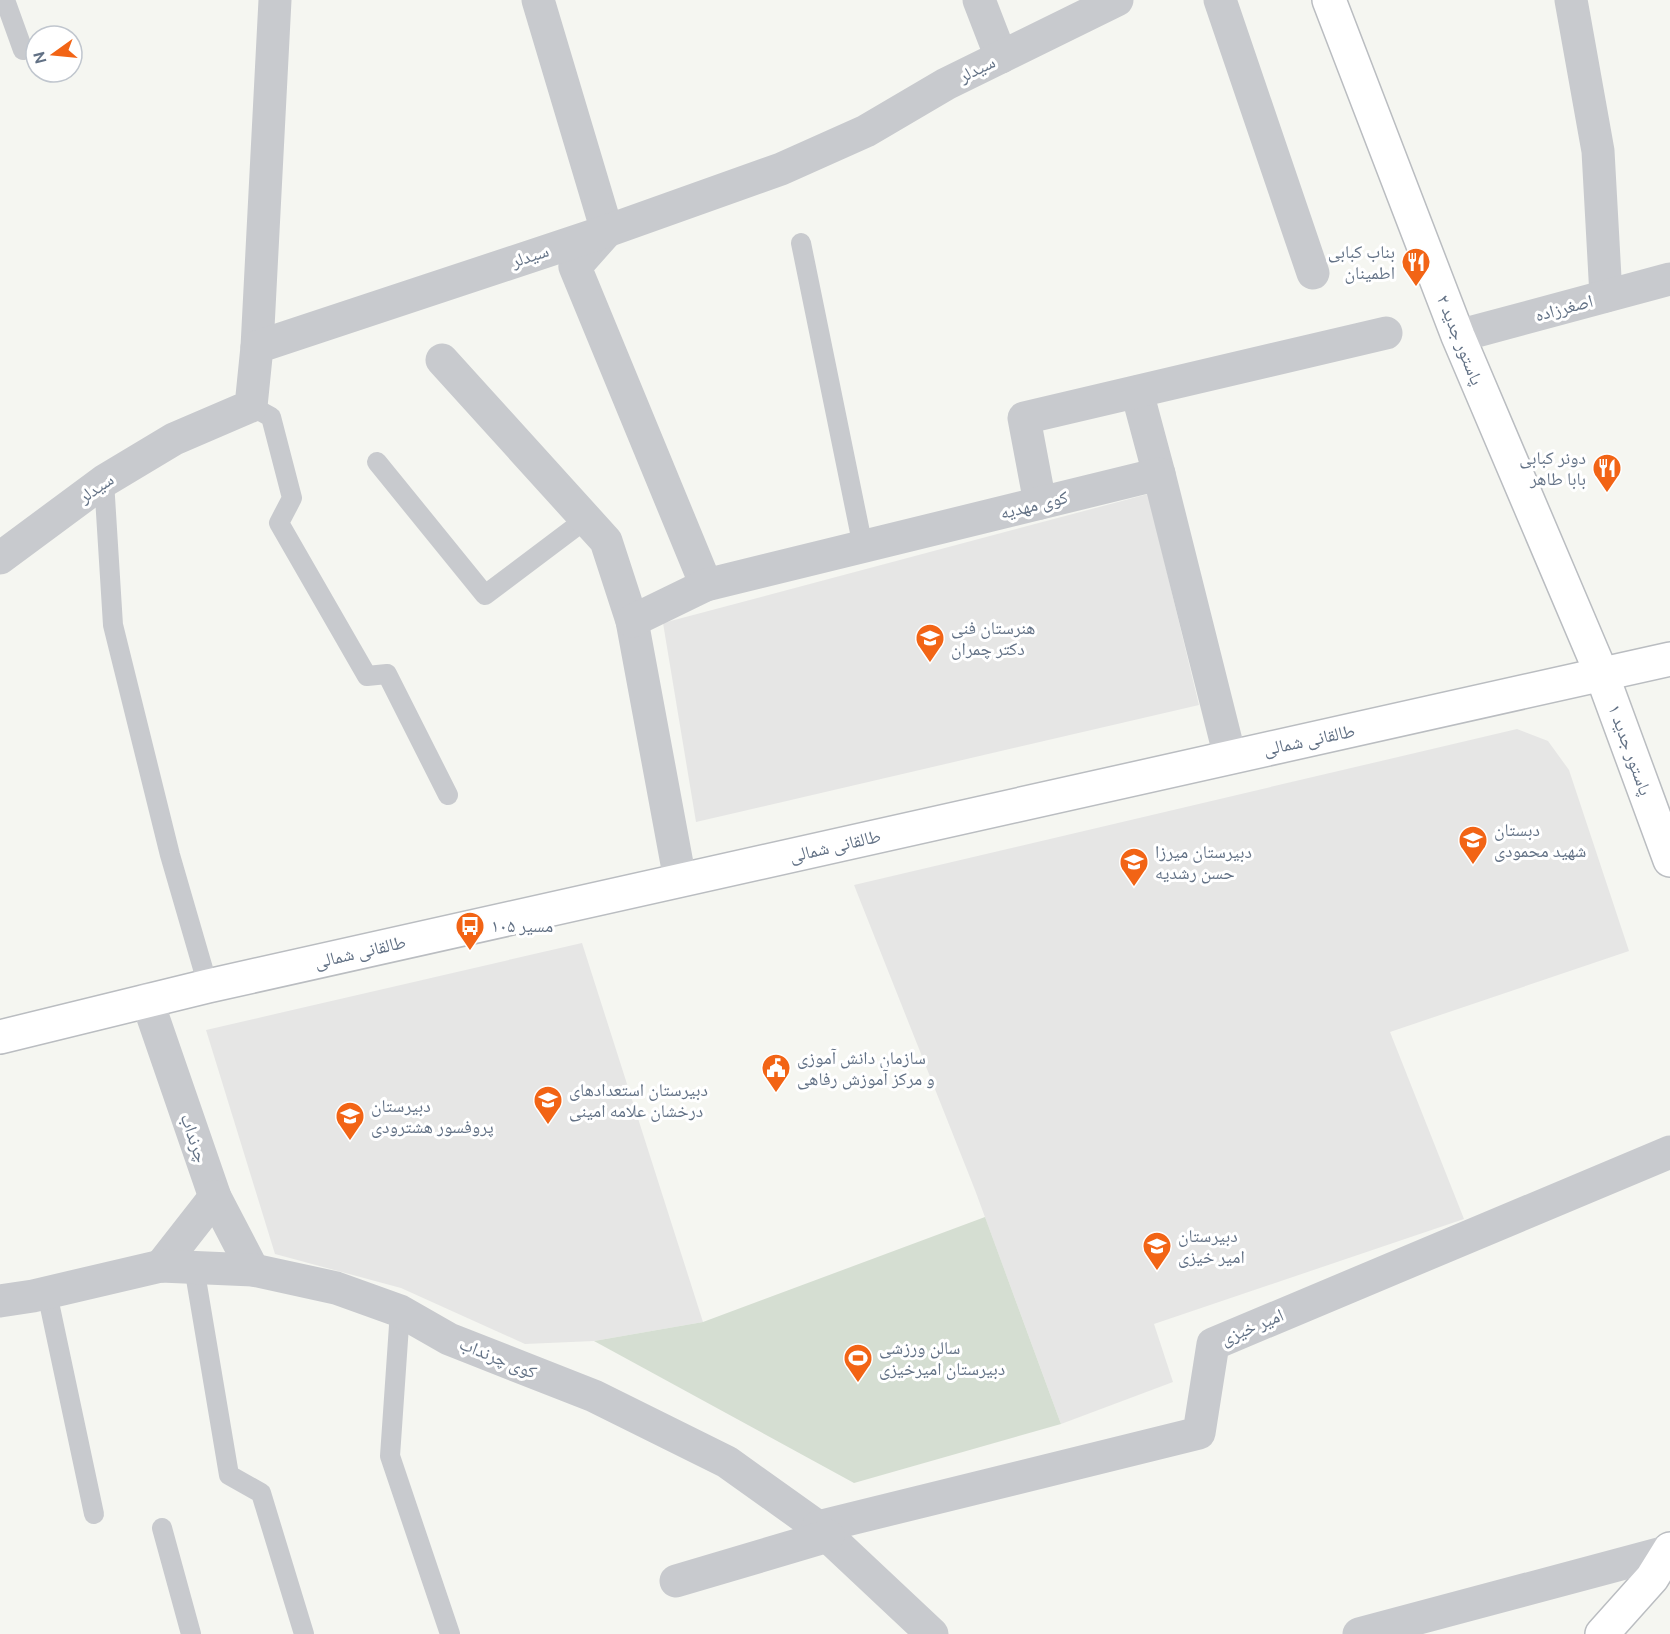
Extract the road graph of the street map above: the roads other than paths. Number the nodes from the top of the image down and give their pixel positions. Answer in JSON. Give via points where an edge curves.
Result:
{"nodes":[{"id":1,"x":5,"y":0,"type":"edge"},
{"id":2,"x":275,"y":0,"type":"edge"},
{"id":3,"x":538,"y":0,"type":"edge"},
{"id":4,"x":979,"y":0,"type":"edge"},
{"id":5,"x":1117,"y":0,"type":"edge"},
{"id":6,"x":1220,"y":0,"type":"edge"},
{"id":7,"x":1329,"y":0,"type":"edge"},
{"id":8,"x":1571,"y":0,"type":"edge"},
{"id":9,"x":23,"y":50,"type":"dead end"},
{"id":10,"x":1001,"y":57,"type":"junction"},
{"id":11,"x":607,"y":231,"type":"junction"},
{"id":12,"x":801,"y":243,"type":"dead end"},
{"id":13,"x":1313,"y":273,"type":"dead end"},
{"id":14,"x":1670,"y":279,"type":"edge"},
{"id":15,"x":1606,"y":296,"type":"junction"},
{"id":16,"x":1386,"y":333,"type":"dead end"},
{"id":17,"x":1458,"y":336,"type":"junction"},
{"id":18,"x":257,"y":347,"type":"junction"},
{"id":19,"x":442,"y":360,"type":"dead end"},
{"id":20,"x":1137,"y":392,"type":"junction"},
{"id":21,"x":251,"y":406,"type":"junction"},
{"id":22,"x":377,"y":462,"type":"dead end"},
{"id":23,"x":1159,"y":474,"type":"junction"},
{"id":24,"x":104,"y":481,"type":"junction"},
{"id":25,"x":1040,"y":503,"type":"junction"},
{"id":26,"x":586,"y":519,"type":"junction"},
{"id":27,"x":863,"y":547,"type":"junction"},
{"id":28,"x":0,"y":558,"type":"edge"},
{"id":29,"x":706,"y":585,"type":"junction"},
{"id":30,"x":632,"y":621,"type":"junction"},
{"id":31,"x":1670,"y":659,"type":"edge"},
{"id":32,"x":1602,"y":675,"type":"junction"},
{"id":33,"x":1230,"y":757,"type":"junction"},
{"id":34,"x":448,"y":795,"type":"dead end"},
{"id":35,"x":1670,"y":860,"type":"edge"},
{"id":36,"x":680,"y":880,"type":"junction"},
{"id":37,"x":208,"y":986,"type":"junction"},
{"id":38,"x":147,"y":1000,"type":"junction"},
{"id":39,"x":0,"y":1036,"type":"edge"},
{"id":40,"x":1670,"y":1152,"type":"edge"},
{"id":41,"x":215,"y":1197,"type":"junction"},
{"id":42,"x":161,"y":1266,"type":"junction"},
{"id":43,"x":194,"y":1267,"type":"junction"},
{"id":44,"x":253,"y":1270,"type":"junction"},
{"id":45,"x":47,"y":1293,"type":"junction"},
{"id":46,"x":0,"y":1300,"type":"edge"},
{"id":47,"x":400,"y":1311,"type":"junction"},
{"id":48,"x":94,"y":1515,"type":"dead end"},
{"id":49,"x":162,"y":1528,"type":"dead end"},
{"id":50,"x":823,"y":1532,"type":"junction"},
{"id":51,"x":1665,"y":1557,"type":"edge"},
{"id":52,"x":676,"y":1581,"type":"dead end"},
{"id":53,"x":191,"y":1634,"type":"edge"},
{"id":54,"x":304,"y":1634,"type":"edge"},
{"id":55,"x":450,"y":1634,"type":"edge"},
{"id":56,"x":932,"y":1634,"type":"edge"},
{"id":57,"x":1359,"y":1634,"type":"edge"},
{"id":58,"x":1602,"y":1634,"type":"edge"},
{"id":59,"x":1629,"y":1634,"type":"edge"}],
"edges":[{"from":1,"to":9,"type":"lane"},
{"from":2,"to":18,"type":"street"},
{"from":3,"to":11,"type":"street"},
{"from":4,"to":10,"type":"street"},
{"from":5,"to":10,"type":"street","name":"سیدلر"},
{"from":6,"to":13,"type":"street"},
{"from":7,"to":17,"type":"main road","name":"پاستور جدید ۲"},
{"from":8,"to":15,"type":"street","via":[[1598,152]]},
{"from":10,"to":11,"type":"street","name":"سیدلر","via":[[866,131],[781,169]]},
{"from":11,"to":18,"type":"street","name":"سیدلر"},
{"from":11,"to":29,"type":"street","via":[[575,267]]},
{"from":12,"to":27,"type":"lane"},
{"from":14,"to":15,"type":"street","name":"اصغرزاده"},
{"from":15,"to":17,"type":"street","name":"اصغرزاده"},
{"from":16,"to":20,"type":"street"},
{"from":17,"to":32,"type":"main road","name":"پاستور جدید ۲"},
{"from":18,"to":21,"type":"street"},
{"from":19,"to":26,"type":"street"},
{"from":20,"to":23,"type":"street"},
{"from":20,"to":25,"type":"street","via":[[1024,418]]},
{"from":21,"to":24,"type":"street","name":"سیدلر","via":[[174,439]]},
{"from":21,"to":34,"type":"lane","via":[[271,417],[292,498],[279,523],[367,676],[387,674]]},
{"from":22,"to":26,"type":"lane","via":[[484,595]]},
{"from":23,"to":25,"type":"street","name":"کوی ‌‌‌مهدیه"},
{"from":23,"to":33,"type":"street"},
{"from":24,"to":28,"type":"street","name":"سیدلر"},
{"from":24,"to":37,"type":"lane","via":[[113,625],[170,855]]},
{"from":25,"to":27,"type":"street","name":"کوی ‌‌‌مهدیه"},
{"from":26,"to":30,"type":"street","via":[[606,541]]},
{"from":27,"to":29,"type":"street","name":"کوی ‌‌‌مهدیه"},
{"from":29,"to":30,"type":"street","name":"کوی ‌‌‌مهدیه"},
{"from":30,"to":36,"type":"street"},
{"from":31,"to":32,"type":"main road","name":"طالقانی شمالی"},
{"from":32,"to":33,"type":"main road","name":"طالقانی شمالی"},
{"from":32,"to":35,"type":"main road","name":"پاستور جدید ۱"},
{"from":33,"to":36,"type":"main road","name":"طالقانی شمالی"},
{"from":36,"to":37,"type":"main road","name":"طالقانی شمالی"},
{"from":37,"to":38,"type":"main road","name":"طالقانی شمالی"},
{"from":38,"to":39,"type":"main road","name":"طالقانی شمالی"},
{"from":38,"to":41,"type":"street","name":"چرنداب"},
{"from":40,"to":50,"type":"street","name":"امیر خیزی","via":[[1213,1344],[1199,1434]]},
{"from":41,"to":42,"type":"street"},
{"from":41,"to":44,"type":"street","name":"چرنداب"},
{"from":42,"to":43,"type":"street","name":"کوی چرنداب"},
{"from":42,"to":45,"type":"street","name":"کوی چرنداب"},
{"from":43,"to":44,"type":"street","name":"کوی چرنداب"},
{"from":43,"to":54,"type":"lane","via":[[229,1475],[261,1493]]},
{"from":44,"to":47,"type":"street","name":"کوی چرنداب","via":[[336,1288]]},
{"from":45,"to":46,"type":"street","name":"کوی چرنداب"},
{"from":45,"to":48,"type":"lane"},
{"from":47,"to":50,"type":"street","name":"کوی چرنداب","via":[[449,1339],[594,1396],[727,1462]]},
{"from":47,"to":55,"type":"lane","via":[[390,1456]]},
{"from":49,"to":53,"type":"lane"},
{"from":50,"to":52,"type":"street"},
{"from":50,"to":56,"type":"street","name":"کوی چرنداب"},
{"from":51,"to":57,"type":"street"},
{"from":51,"to":58,"type":"main road"},
{"from":51,"to":59,"type":"main road"}]}
